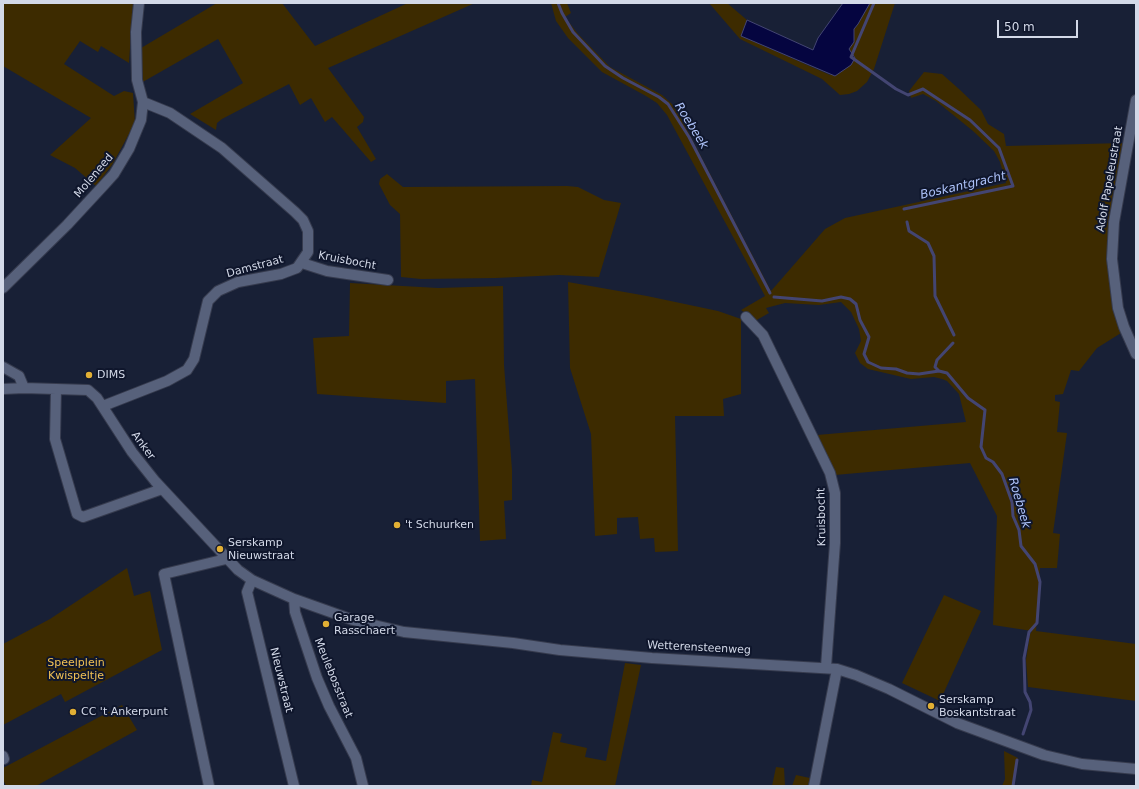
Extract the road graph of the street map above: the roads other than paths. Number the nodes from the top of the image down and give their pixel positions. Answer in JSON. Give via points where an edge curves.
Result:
{"nodes":[{"id":1,"x":138,"y":3,"type":"edge"},
{"id":2,"x":1136,"y":100,"type":"edge"},
{"id":3,"x":143,"y":102,"type":"junction"},
{"id":4,"x":302,"y":263,"type":"junction"},
{"id":5,"x":388,"y":280,"type":"dead end"},
{"id":6,"x":3,"y":288,"type":"edge"},
{"id":7,"x":746,"y":317,"type":"dead end"},
{"id":8,"x":1136,"y":354,"type":"edge"},
{"id":9,"x":3,"y":366,"type":"edge"},
{"id":10,"x":24,"y":388,"type":"junction"},
{"id":11,"x":56,"y":389,"type":"junction"},
{"id":12,"x":3,"y":390,"type":"edge"},
{"id":13,"x":102,"y":406,"type":"junction"},
{"id":14,"x":162,"y":489,"type":"junction"},
{"id":15,"x":226,"y":559,"type":"junction"},
{"id":16,"x":252,"y":580,"type":"junction"},
{"id":17,"x":294,"y":599,"type":"junction"},
{"id":18,"x":826,"y":667,"type":"junction"},
{"id":19,"x":837,"y":669,"type":"junction"},
{"id":20,"x":1136,"y":769,"type":"edge"},
{"id":21,"x":209,"y":786,"type":"edge"},
{"id":22,"x":294,"y":786,"type":"edge"},
{"id":23,"x":363,"y":786,"type":"edge"},
{"id":24,"x":814,"y":786,"type":"edge"}],
"edges":[{"from":1,"to":3,"type":"street","name":"Moleneed","via":[[137,80]]},
{"from":2,"to":8,"type":"street","name":"Adolf Papeleustraat","via":[[1114,222],[1112,260],[1118,308]]},
{"from":3,"to":4,"type":"street","via":[[170,113],[222,148],[303,220],[309,236],[308,252]]},
{"from":3,"to":6,"type":"street","name":"Moleneed","via":[[141,120],[135,137],[114,174],[67,226]]},
{"from":4,"to":5,"type":"street","name":"Kruisbocht","via":[[327,271]]},
{"from":4,"to":13,"type":"street","name":"Damstraat","via":[[297,268],[281,274],[238,282],[218,291],[208,301],[194,359],[187,370],[167,381]]},
{"from":7,"to":18,"type":"street","name":"Kruisbocht","via":[[763,335],[830,473],[835,493],[835,543]]},
{"from":9,"to":10,"type":"street","via":[[19,376]]},
{"from":10,"to":11,"type":"street","name":"Anker"},
{"from":10,"to":12,"type":"street","name":"Anker"},
{"from":11,"to":13,"type":"street","name":"Anker","via":[[88,390]]},
{"from":11,"to":14,"type":"street","via":[[55,439],[78,514],[83,517]]},
{"from":13,"to":14,"type":"street","name":"Anker","via":[[132,452]]},
{"from":14,"to":15,"type":"street","name":"Anker"},
{"from":15,"to":16,"type":"street","name":"Anker"},
{"from":15,"to":21,"type":"street","via":[[164,574]]},
{"from":16,"to":17,"type":"street","name":"Wetterensteenweg"},
{"from":16,"to":22,"type":"street","name":"Nieuwstraat","via":[[247,592]]},
{"from":17,"to":18,"type":"street","name":"Wetterensteenweg","via":[[353,620],[404,632],[652,658]]},
{"from":17,"to":23,"type":"street","name":"Meulebosstraat","via":[[295,612],[317,678],[356,758]]},
{"from":18,"to":19,"type":"street","name":"Wetterensteenweg"},
{"from":19,"to":20,"type":"street","name":"Wetterensteenweg","via":[[889,689],[957,723],[1044,754],[1082,764]]},
{"from":19,"to":24,"type":"street"}]}
